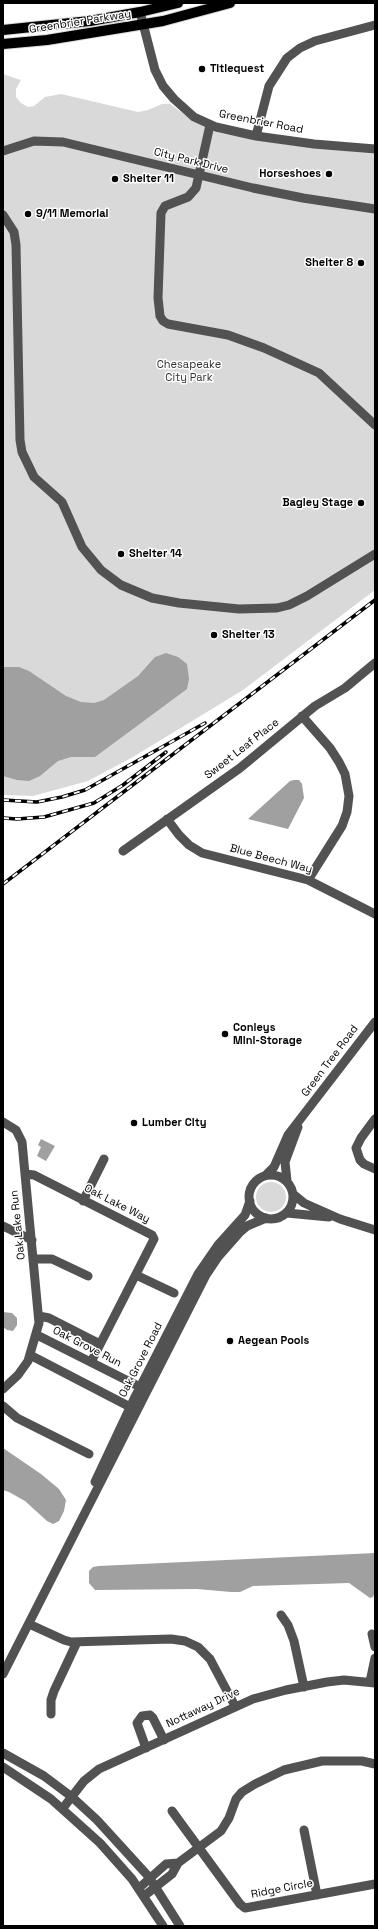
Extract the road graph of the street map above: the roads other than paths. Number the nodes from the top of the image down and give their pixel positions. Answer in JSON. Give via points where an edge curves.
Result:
{"nodes":[{"id":1,"x":178,"y":3,"type":"edge"},
{"id":2,"x":230,"y":3,"type":"edge"},
{"id":3,"x":140,"y":12,"type":"junction"},
{"id":4,"x":143,"y":24,"type":"junction"},
{"id":5,"x":375,"y":25,"type":"edge"},
{"id":6,"x":3,"y":30,"type":"edge"},
{"id":7,"x":3,"y":44,"type":"edge"},
{"id":8,"x":210,"y":124,"type":"junction"},
{"id":9,"x":256,"y":136,"type":"junction"},
{"id":10,"x":375,"y":149,"type":"edge"},
{"id":11,"x":3,"y":152,"type":"edge"},
{"id":12,"x":199,"y":175,"type":"junction"},
{"id":13,"x":375,"y":209,"type":"edge"},
{"id":14,"x":3,"y":215,"type":"edge"},
{"id":15,"x":375,"y":426,"type":"edge"},
{"id":16,"x":375,"y":554,"type":"edge"},
{"id":17,"x":375,"y":664,"type":"edge"},
{"id":18,"x":302,"y":716,"type":"junction"},
{"id":19,"x":167,"y":819,"type":"junction"},
{"id":20,"x":123,"y":851,"type":"dead end"},
{"id":21,"x":308,"y":880,"type":"junction"},
{"id":22,"x":375,"y":914,"type":"edge"},
{"id":23,"x":375,"y":1022,"type":"edge"},
{"id":24,"x":304,"y":1115,"type":"junction"},
{"id":25,"x":375,"y":1119,"type":"edge"},
{"id":26,"x":3,"y":1122,"type":"edge"},
{"id":27,"x":104,"y":1159,"type":"dead end"},
{"id":28,"x":375,"y":1169,"type":"edge"},
{"id":29,"x":25,"y":1174,"type":"junction"},
{"id":30,"x":266,"y":1175,"type":"junction"},
{"id":31,"x":287,"y":1181,"type":"junction"},
{"id":32,"x":293,"y":1194,"type":"junction"},
{"id":33,"x":84,"y":1201,"type":"junction"},
{"id":34,"x":250,"y":1202,"type":"junction"},
{"id":35,"x":287,"y":1212,"type":"junction"},
{"id":36,"x":266,"y":1218,"type":"junction"},
{"id":37,"x":340,"y":1219,"type":"junction"},
{"id":38,"x":3,"y":1226,"type":"edge"},
{"id":39,"x":375,"y":1230,"type":"edge"},
{"id":40,"x":32,"y":1240,"type":"junction"},
{"id":41,"x":34,"y":1259,"type":"junction"},
{"id":42,"x":136,"y":1275,"type":"junction"},
{"id":43,"x":88,"y":1276,"type":"dead end"},
{"id":44,"x":174,"y":1293,"type":"dead end"},
{"id":45,"x":39,"y":1316,"type":"junction"},
{"id":46,"x":37,"y":1335,"type":"junction"},
{"id":47,"x":100,"y":1344,"type":"junction"},
{"id":48,"x":30,"y":1355,"type":"junction"},
{"id":49,"x":91,"y":1362,"type":"junction"},
{"id":50,"x":3,"y":1389,"type":"edge"},
{"id":51,"x":144,"y":1389,"type":"junction"},
{"id":52,"x":3,"y":1406,"type":"edge"},
{"id":53,"x":134,"y":1409,"type":"junction"},
{"id":54,"x":89,"y":1454,"type":"dead end"},
{"id":55,"x":281,"y":1615,"type":"dead end"},
{"id":56,"x":29,"y":1624,"type":"junction"},
{"id":57,"x":372,"y":1634,"type":"dead end"},
{"id":58,"x":77,"y":1642,"type":"junction"},
{"id":59,"x":375,"y":1647,"type":"edge"},
{"id":60,"x":375,"y":1658,"type":"edge"},
{"id":61,"x":3,"y":1674,"type":"edge"},
{"id":62,"x":372,"y":1682,"type":"edge"},
{"id":63,"x":304,"y":1687,"type":"junction"},
{"id":64,"x":235,"y":1706,"type":"junction"},
{"id":65,"x":51,"y":1714,"type":"dead end"},
{"id":66,"x":164,"y":1740,"type":"junction"},
{"id":67,"x":146,"y":1748,"type":"junction"},
{"id":68,"x":3,"y":1753,"type":"edge"},
{"id":69,"x":375,"y":1764,"type":"edge"},
{"id":70,"x":3,"y":1767,"type":"edge"},
{"id":71,"x":72,"y":1797,"type":"junction"},
{"id":72,"x":63,"y":1808,"type":"junction"},
{"id":73,"x":172,"y":1811,"type":"dead end"},
{"id":74,"x":304,"y":1830,"type":"dead end"},
{"id":75,"x":199,"y":1847,"type":"junction"},
{"id":76,"x":178,"y":1864,"type":"junction"},
{"id":77,"x":149,"y":1877,"type":"junction"},
{"id":78,"x":375,"y":1884,"type":"edge"},
{"id":79,"x":155,"y":1887,"type":"junction"},
{"id":80,"x":141,"y":1892,"type":"junction"},
{"id":81,"x":317,"y":1895,"type":"junction"},
{"id":82,"x":163,"y":1926,"type":"edge"},
{"id":83,"x":180,"y":1926,"type":"edge"}],
"edges":[{"from":1,"to":3,"type":"main road","name":"Greenbrier Parkway"},
{"from":2,"to":4,"type":"main road","name":"Greenbrier Parkway"},
{"from":3,"to":4,"type":"street","name":"Greenbrier Road"},
{"from":3,"to":6,"type":"main road","name":"Greenbrier Parkway","via":[[70,24]]},
{"from":4,"to":7,"type":"main road","name":"Greenbrier Parkway","via":[[47,40]]},
{"from":4,"to":8,"type":"street","name":"Greenbrier Road","via":[[150,58],[163,86],[184,109]]},
{"from":5,"to":9,"type":"street","via":[[315,41],[287,58],[269,86]]},
{"from":8,"to":9,"type":"street","name":"Greenbrier Road"},
{"from":8,"to":12,"type":"street"},
{"from":9,"to":10,"type":"street","name":"Greenbrier Road","via":[[301,143]]},
{"from":11,"to":12,"type":"street","name":"City Park Drive","via":[[34,141],[63,142]]},
{"from":12,"to":13,"type":"street","name":"City Park Drive","via":[[303,198]]},
{"from":12,"to":15,"type":"street","via":[[193,193],[165,206],[161,213],[158,298],[163,321],[228,335],[319,373]]},
{"from":14,"to":16,"type":"street","via":[[14,232],[16,245],[20,440],[25,462],[34,476],[62,502],[82,547],[94,564],[121,585],[162,600],[239,609],[277,608],[307,596]]},
{"from":17,"to":18,"type":"street","name":"Sweet Leaf Place"},
{"from":18,"to":19,"type":"street","name":"Sweet Leaf Place","via":[[240,768]]},
{"from":18,"to":21,"type":"street","via":[[339,762],[345,774],[349,796],[342,826]]},
{"from":19,"to":20,"type":"street","name":"Sweet Leaf Place"},
{"from":19,"to":21,"type":"street","name":"Blue Beech Way","via":[[189,845],[202,853]]},
{"from":21,"to":22,"type":"street","name":"Blue Beech Way"},
{"from":23,"to":24,"type":"street","name":"Green Tree Road"},
{"from":24,"to":30,"type":"street","name":"Green Tree Road","via":[[288,1135],[274,1167]]},
{"from":24,"to":31,"type":"street","name":"Green Tree Road","via":[[285,1162]]},
{"from":25,"to":28,"type":"street","via":[[356,1148],[360,1160]]},
{"from":26,"to":29,"type":"street","name":"Oak Lake Run","via":[[14,1127],[21,1139]]},
{"from":27,"to":33,"type":"street"},
{"from":29,"to":33,"type":"street","name":"Oak Lake Way","via":[[34,1175]]},
{"from":29,"to":40,"type":"street","name":"Oak Lake Run"},
{"from":30,"to":31,"type":"street","via":[[278,1175]]},
{"from":30,"to":34,"type":"street","via":[[253,1183],[249,1194]]},
{"from":31,"to":32,"type":"street"},
{"from":32,"to":35,"type":"street","via":[[292,1204]]},
{"from":32,"to":37,"type":"street","via":[[304,1203]]},
{"from":33,"to":42,"type":"street","name":"Oak Lake Way","via":[[153,1237],[154,1242]]},
{"from":34,"to":36,"type":"street","via":[[255,1212]]},
{"from":34,"to":51,"type":"street","name":"Oak Grove Road","via":[[245,1215],[218,1245],[198,1274]]},
{"from":35,"to":36,"type":"street","via":[[276,1219]]},
{"from":35,"to":37,"type":"street"},
{"from":36,"to":51,"type":"street","name":"Oak Grove Road","via":[[247,1226],[218,1257]]},
{"from":37,"to":39,"type":"street"},
{"from":38,"to":40,"type":"street"},
{"from":40,"to":41,"type":"street","name":"Oak Lake Run"},
{"from":41,"to":43,"type":"street","via":[[52,1259]]},
{"from":41,"to":45,"type":"street","name":"Oak Lake Run"},
{"from":42,"to":44,"type":"street"},
{"from":42,"to":47,"type":"street","name":"Oak Lake Way"},
{"from":45,"to":46,"type":"street","name":"Oak Lake Run"},
{"from":45,"to":47,"type":"street","via":[[49,1318]]},
{"from":46,"to":48,"type":"street","name":"Oak Lake Run"},
{"from":46,"to":49,"type":"street","name":"Oak Grove Run"},
{"from":47,"to":49,"type":"street","name":"Oak Lake Way"},
{"from":48,"to":50,"type":"street","name":"Oak Lake Run","via":[[18,1374]]},
{"from":48,"to":53,"type":"street"},
{"from":49,"to":51,"type":"street","name":"Oak Grove Run"},
{"from":51,"to":53,"type":"street","name":"Oak Grove Road"},
{"from":52,"to":54,"type":"street","via":[[17,1418]]},
{"from":53,"to":56,"type":"street","name":"Oak Grove Road","via":[[81,1523]]},
{"from":55,"to":63,"type":"street","via":[[294,1641]]},
{"from":56,"to":58,"type":"street","via":[[64,1640]]},
{"from":56,"to":61,"type":"street","name":"Oak Grove Road"},
{"from":57,"to":59,"type":"street"},
{"from":58,"to":64,"type":"street","via":[[171,1639],[185,1641],[210,1659]]},
{"from":58,"to":65,"type":"street","via":[[54,1691]]},
{"from":60,"to":62,"type":"street"},
{"from":62,"to":63,"type":"street","name":"Nottaway Drive","via":[[344,1680]]},
{"from":63,"to":64,"type":"street","name":"Nottaway Drive","via":[[276,1692]]},
{"from":64,"to":66,"type":"street","name":"Nottaway Drive"},
{"from":66,"to":67,"type":"street","name":"Nottaway Drive"},
{"from":66,"to":67,"type":"street","via":[[153,1718],[150,1715],[142,1716],[137,1723]]},
{"from":67,"to":71,"type":"street","name":"Nottaway Drive","via":[[90,1775]]},
{"from":68,"to":71,"type":"street","via":[[30,1766]]},
{"from":69,"to":75,"type":"street","via":[[362,1761],[322,1761],[303,1764],[273,1775],[242,1792],[221,1831]]},
{"from":70,"to":72,"type":"street","via":[[33,1785]]},
{"from":71,"to":72,"type":"street","name":"Nottaway Drive"},
{"from":71,"to":77,"type":"street","via":[[97,1820]]},
{"from":72,"to":80,"type":"street","via":[[109,1853]]},
{"from":73,"to":75,"type":"street"},
{"from":74,"to":81,"type":"street"},
{"from":75,"to":76,"type":"street"},
{"from":75,"to":81,"type":"street","name":"Ridge Circle","via":[[245,1908]]},
{"from":76,"to":77,"type":"street","via":[[166,1864]]},
{"from":76,"to":79,"type":"street","via":[[172,1874]]},
{"from":77,"to":79,"type":"street"},
{"from":77,"to":80,"type":"street"},
{"from":78,"to":81,"type":"street","name":"Ridge Circle"},
{"from":79,"to":80,"type":"street"},
{"from":79,"to":83,"type":"street"},
{"from":80,"to":82,"type":"street"}]}
